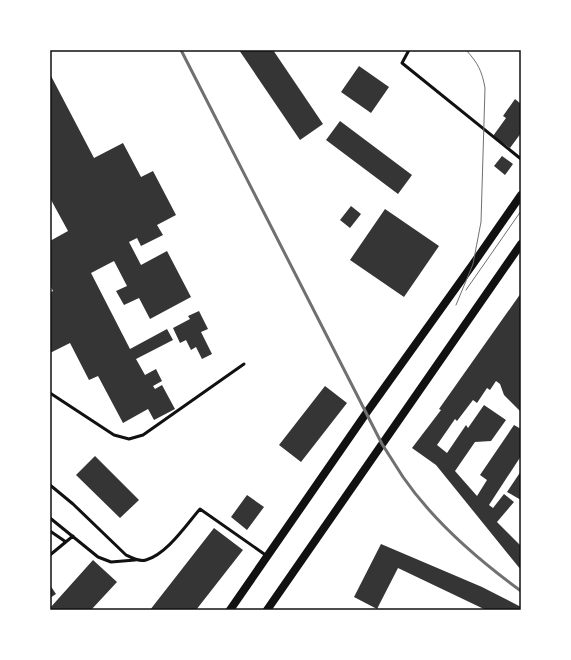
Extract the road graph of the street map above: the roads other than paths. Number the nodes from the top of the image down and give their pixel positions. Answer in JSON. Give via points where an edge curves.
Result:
{"nodes":[{"id":1,"x":409,"y":50,"type":"edge"},
{"id":2,"x":521,"y":159,"type":"edge"},
{"id":3,"x":521,"y":195,"type":"edge"},
{"id":4,"x":521,"y":244,"type":"edge"},
{"id":5,"x":244,"y":364,"type":"dead end"},
{"id":6,"x":50,"y":393,"type":"edge"},
{"id":7,"x":50,"y":485,"type":"edge"},
{"id":8,"x":50,"y":518,"type":"edge"},
{"id":9,"x":50,"y":531,"type":"edge"},
{"id":10,"x":73,"y":536,"type":"junction"},
{"id":11,"x":66,"y":542,"type":"junction"},
{"id":12,"x":50,"y":555,"type":"edge"},
{"id":13,"x":267,"y":556,"type":"junction"},
{"id":14,"x":135,"y":560,"type":"junction"},
{"id":15,"x":230,"y":610,"type":"edge"},
{"id":16,"x":267,"y":610,"type":"edge"}],
"edges":[{"from":1,"to":2,"type":"lane","via":[[402,63]]},
{"from":3,"to":13,"type":"main road"},
{"from":4,"to":16,"type":"main road"},
{"from":5,"to":6,"type":"lane","via":[[143,435],[129,440],[114,435]]},
{"from":7,"to":14,"type":"lane","via":[[74,504],[126,555]]},
{"from":8,"to":10,"type":"lane"},
{"from":9,"to":11,"type":"lane"},
{"from":10,"to":11,"type":"lane"},
{"from":10,"to":14,"type":"lane","via":[[98,557],[111,562]]},
{"from":11,"to":12,"type":"lane"},
{"from":13,"to":14,"type":"lane","via":[[200,509],[164,551],[146,560]]},
{"from":13,"to":15,"type":"main road"}]}
